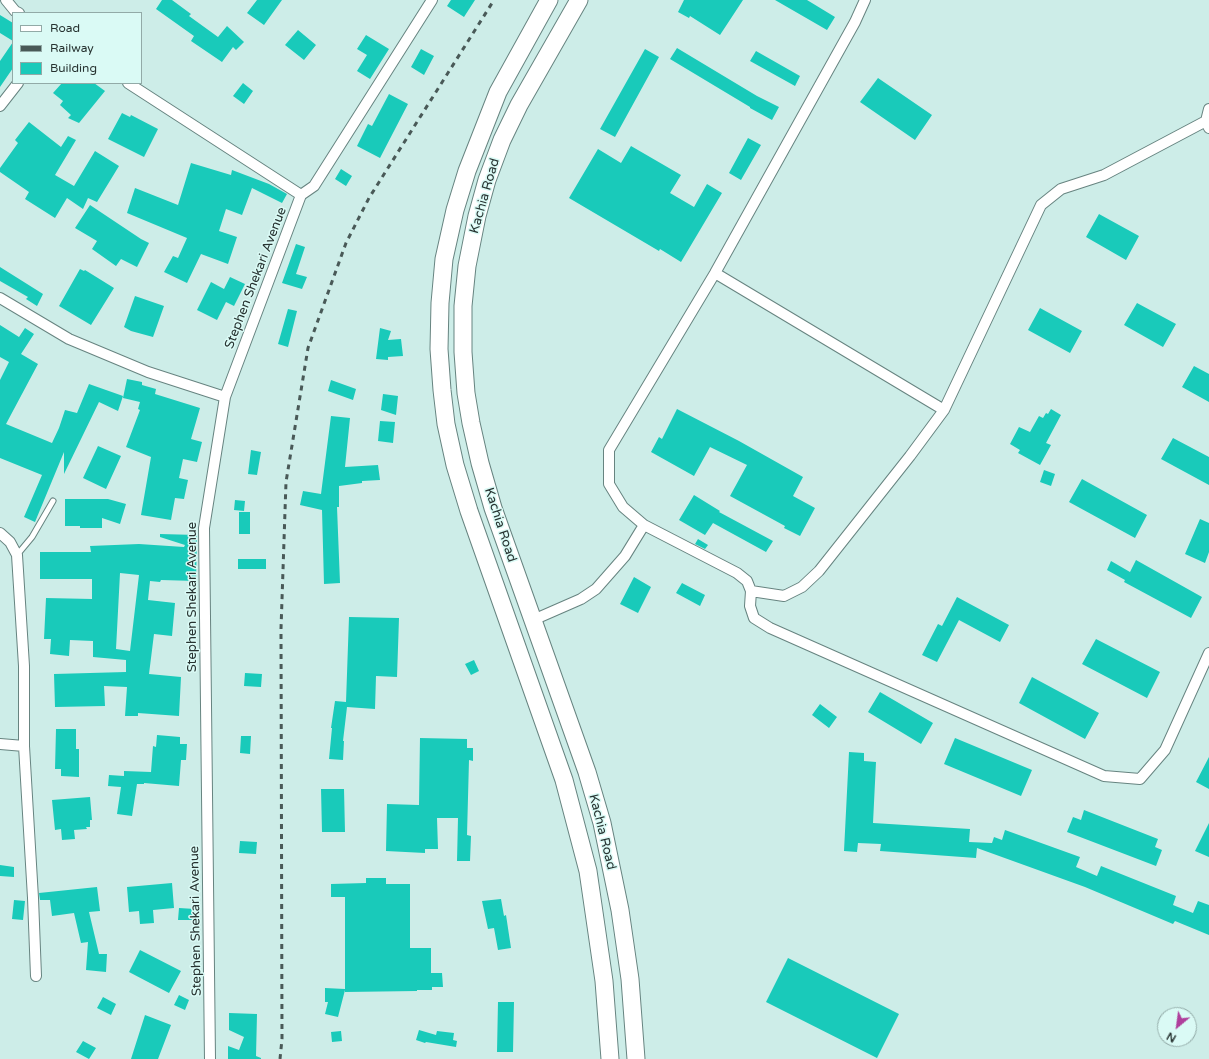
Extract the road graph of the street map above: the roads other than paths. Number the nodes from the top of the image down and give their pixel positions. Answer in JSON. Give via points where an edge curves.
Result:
{"nodes":[{"id":1,"x":6,"y":0,"type":"edge"},
{"id":2,"x":432,"y":0,"type":"edge"},
{"id":3,"x":550,"y":0,"type":"edge"},
{"id":4,"x":579,"y":0,"type":"edge"},
{"id":5,"x":865,"y":0,"type":"edge"},
{"id":6,"x":17,"y":12,"type":"edge"},
{"id":7,"x":17,"y":84,"type":"edge"},
{"id":8,"x":130,"y":84,"type":"edge"},
{"id":9,"x":0,"y":106,"type":"edge"},
{"id":10,"x":1209,"y":109,"type":"edge"},
{"id":11,"x":1207,"y":125,"type":"edge"},
{"id":12,"x":301,"y":195,"type":"junction"},
{"id":13,"x":715,"y":273,"type":"junction"},
{"id":14,"x":0,"y":298,"type":"edge"},
{"id":15,"x":225,"y":397,"type":"junction"},
{"id":16,"x":944,"y":410,"type":"junction"},
{"id":17,"x":53,"y":501,"type":"dead end"},
{"id":18,"x":644,"y":525,"type":"junction"},
{"id":19,"x":0,"y":533,"type":"edge"},
{"id":20,"x":17,"y":555,"type":"junction"},
{"id":21,"x":751,"y":591,"type":"junction"},
{"id":22,"x":533,"y":620,"type":"junction"},
{"id":23,"x":1209,"y":653,"type":"edge"},
{"id":24,"x":0,"y":744,"type":"edge"},
{"id":25,"x":24,"y":746,"type":"junction"},
{"id":26,"x":36,"y":976,"type":"dead end"},
{"id":27,"x":210,"y":1059,"type":"edge"},
{"id":28,"x":610,"y":1059,"type":"edge"},
{"id":29,"x":636,"y":1059,"type":"edge"}],
"edges":[{"from":1,"to":6,"type":"street"},
{"from":2,"to":12,"type":"street","name":"Stephen Shekari Avenue","via":[[314,186]]},
{"from":3,"to":28,"type":"main road","name":"Kachia Road","via":[[498,92],[467,171],[444,259],[439,349],[446,424],[455,465],[564,780],[588,871],[604,981]]},
{"from":4,"to":22,"type":"main road","name":"Kachia Road","via":[[502,140],[477,216],[467,266],[463,306],[464,365],[471,423],[493,508]]},
{"from":5,"to":13,"type":"street"},
{"from":7,"to":9,"type":"street"},
{"from":8,"to":12,"type":"street"},
{"from":10,"to":11,"type":"street"},
{"from":11,"to":16,"type":"street","via":[[1104,175],[1061,189],[1041,205]]},
{"from":12,"to":15,"type":"street","name":"Stephen Shekari Avenue"},
{"from":13,"to":16,"type":"street"},
{"from":13,"to":18,"type":"street","via":[[609,450],[609,484],[623,507]]},
{"from":14,"to":15,"type":"street","via":[[69,339],[148,372]]},
{"from":15,"to":27,"type":"street","name":"Stephen Shekari Avenue","via":[[204,528]]},
{"from":16,"to":21,"type":"street","via":[[872,505],[819,571],[802,588],[784,596]]},
{"from":17,"to":20,"type":"lane","via":[[32,537]]},
{"from":18,"to":21,"type":"street","via":[[737,573],[747,581]]},
{"from":18,"to":22,"type":"street","via":[[624,556],[596,589],[581,599]]},
{"from":19,"to":20,"type":"street","via":[[10,542]]},
{"from":20,"to":25,"type":"street","via":[[24,666]]},
{"from":21,"to":23,"type":"street","via":[[750,606],[754,618],[770,628],[1104,776],[1140,779],[1165,750]]},
{"from":22,"to":29,"type":"main road","name":"Kachia Road","via":[[602,823],[625,940]]},
{"from":24,"to":25,"type":"street"},
{"from":25,"to":26,"type":"street"}]}
